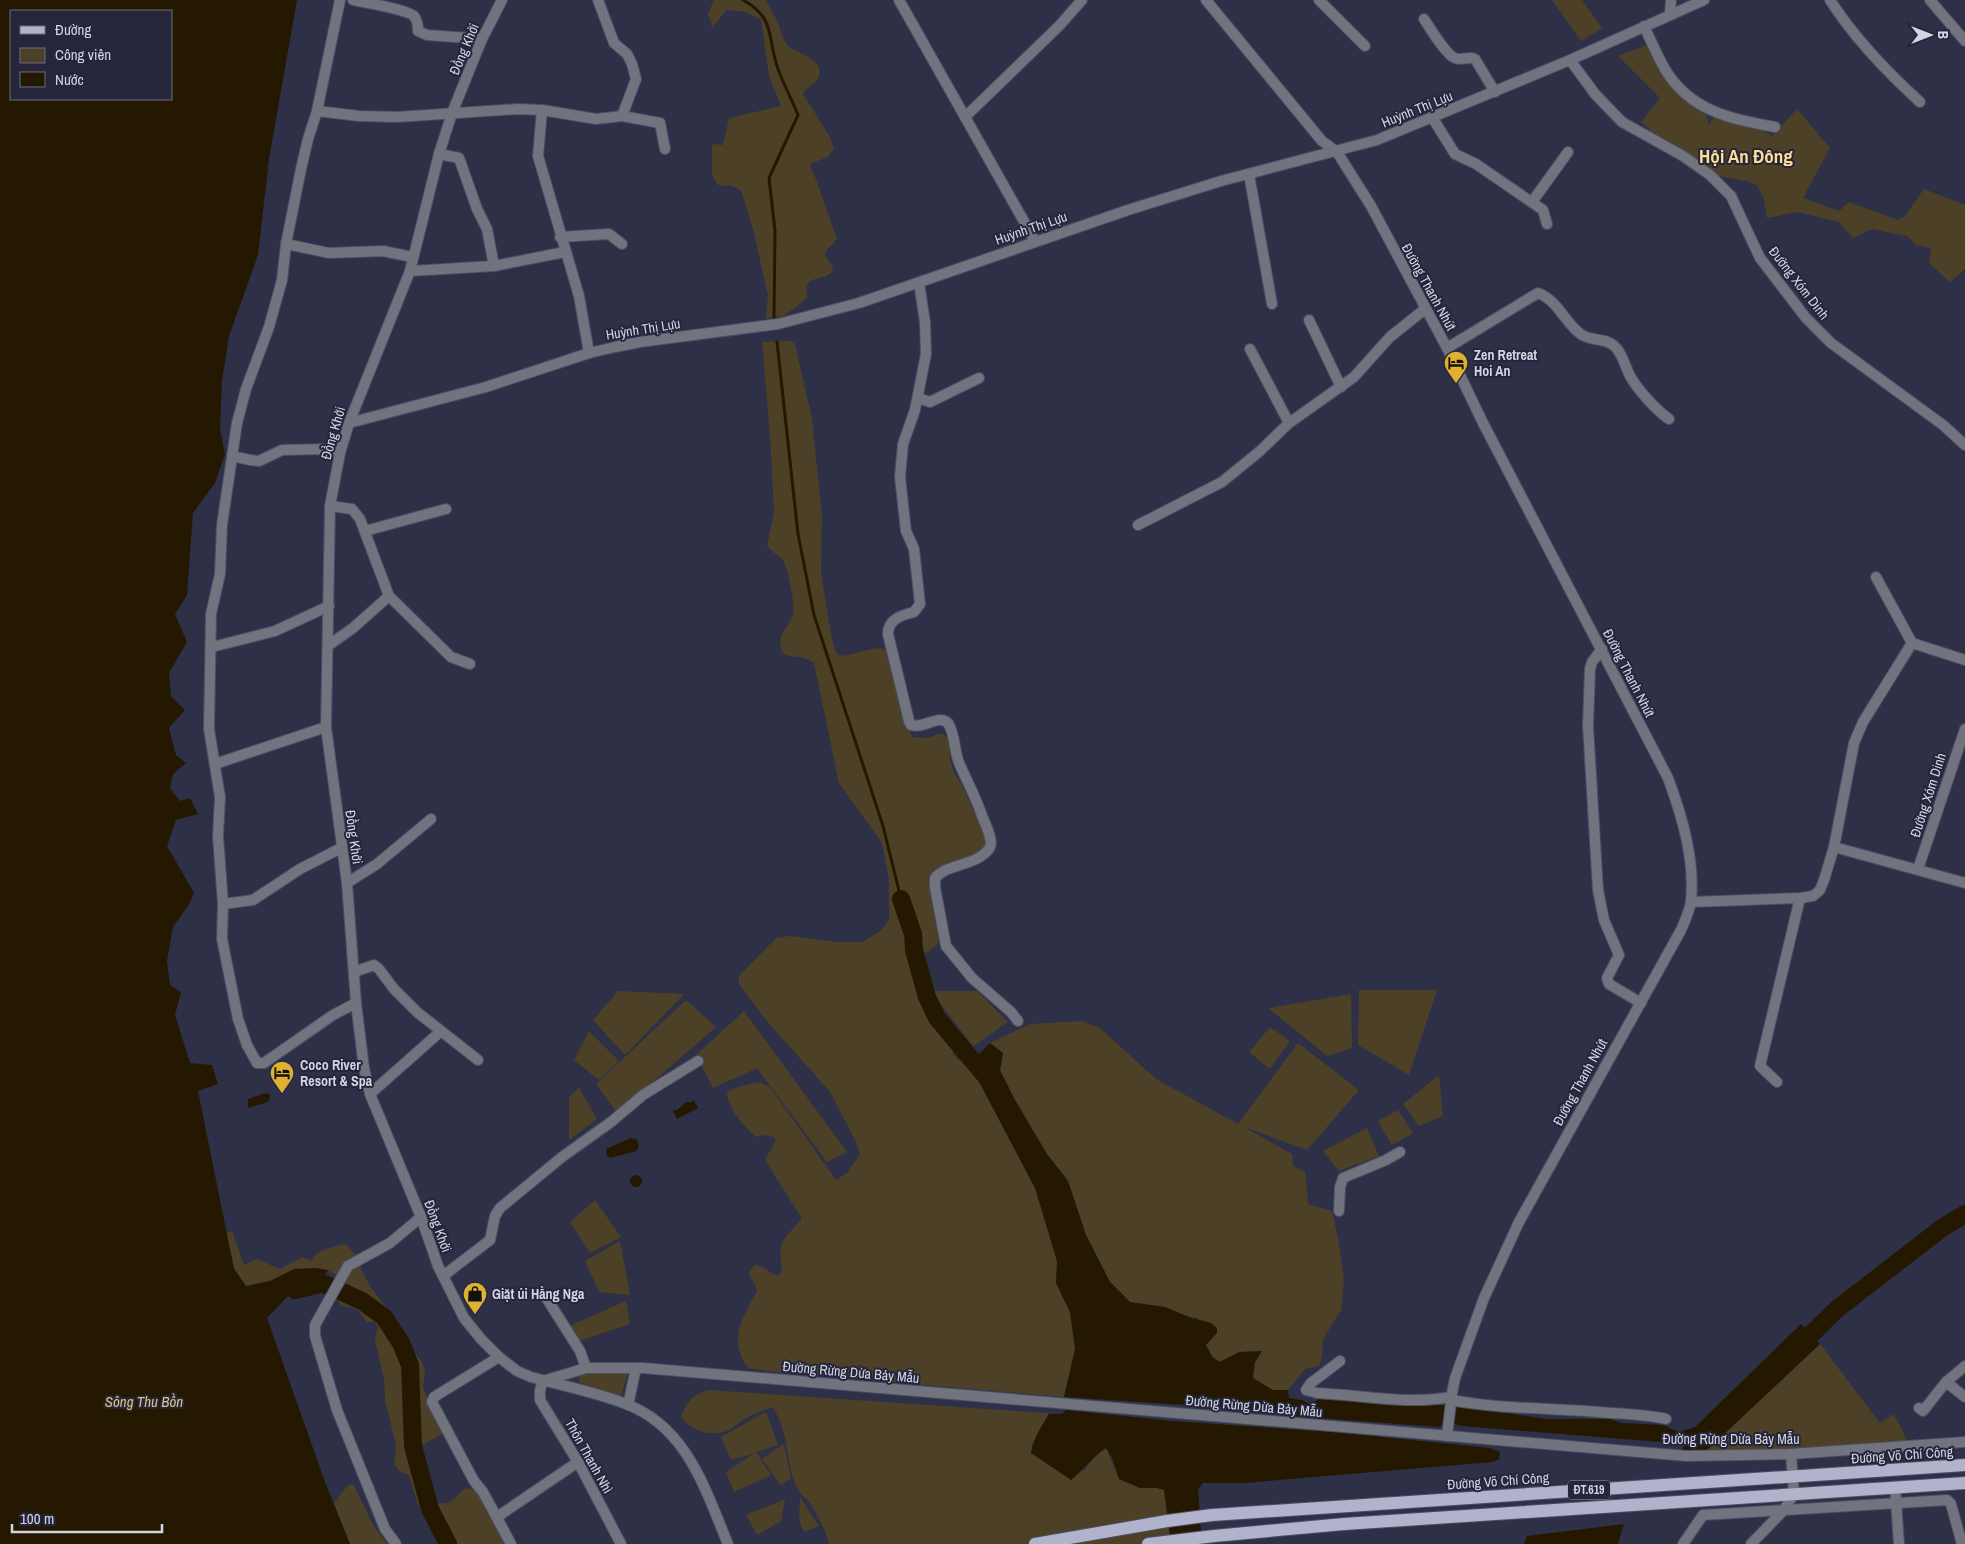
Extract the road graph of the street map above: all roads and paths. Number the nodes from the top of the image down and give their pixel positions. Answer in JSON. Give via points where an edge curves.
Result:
{"nodes":[{"id":1,"x":340,"y":0,"type":"edge"},
{"id":2,"x":353,"y":0,"type":"edge"},
{"id":3,"x":502,"y":0,"type":"edge"},
{"id":4,"x":598,"y":0,"type":"edge"},
{"id":5,"x":899,"y":0,"type":"edge"},
{"id":6,"x":1082,"y":0,"type":"edge"},
{"id":7,"x":1206,"y":0,"type":"edge"},
{"id":8,"x":1319,"y":0,"type":"edge"},
{"id":9,"x":1671,"y":0,"type":"edge"},
{"id":10,"x":1704,"y":0,"type":"edge"},
{"id":11,"x":1830,"y":0,"type":"edge"},
{"id":12,"x":1931,"y":0,"type":"edge"},
{"id":13,"x":1670,"y":15,"type":"junction"},
{"id":14,"x":1424,"y":19,"type":"dead end"},
{"id":15,"x":1644,"y":26,"type":"junction"},
{"id":16,"x":482,"y":39,"type":"junction"},
{"id":17,"x":1965,"y":41,"type":"edge"},
{"id":18,"x":1365,"y":46,"type":"dead end"},
{"id":19,"x":1570,"y":60,"type":"junction"},
{"id":20,"x":1495,"y":92,"type":"junction"},
{"id":21,"x":1920,"y":102,"type":"dead end"},
{"id":22,"x":542,"y":110,"type":"junction"},
{"id":23,"x":316,"y":111,"type":"junction"},
{"id":24,"x":452,"y":113,"type":"junction"},
{"id":25,"x":622,"y":116,"type":"junction"},
{"id":26,"x":965,"y":117,"type":"junction"},
{"id":27,"x":1432,"y":117,"type":"junction"},
{"id":28,"x":1775,"y":127,"type":"dead end"},
{"id":29,"x":664,"y":149,"type":"dead end"},
{"id":30,"x":1337,"y":152,"type":"junction"},
{"id":31,"x":1568,"y":152,"type":"dead end"},
{"id":32,"x":439,"y":154,"type":"junction"},
{"id":33,"x":1250,"y":174,"type":"junction"},
{"id":34,"x":1532,"y":202,"type":"junction"},
{"id":35,"x":1546,"y":224,"type":"dead end"},
{"id":36,"x":560,"y":236,"type":"junction"},
{"id":37,"x":1035,"y":241,"type":"junction"},
{"id":38,"x":286,"y":244,"type":"junction"},
{"id":39,"x":622,"y":244,"type":"dead end"},
{"id":40,"x":565,"y":252,"type":"junction"},
{"id":41,"x":412,"y":257,"type":"junction"},
{"id":42,"x":494,"y":266,"type":"junction"},
{"id":43,"x":410,"y":271,"type":"junction"},
{"id":44,"x":919,"y":282,"type":"junction"},
{"id":45,"x":1272,"y":304,"type":"dead end"},
{"id":46,"x":1425,"y":309,"type":"junction"},
{"id":47,"x":1309,"y":320,"type":"dead end"},
{"id":48,"x":1447,"y":348,"type":"junction"},
{"id":49,"x":1250,"y":349,"type":"dead end"},
{"id":50,"x":589,"y":353,"type":"junction"},
{"id":51,"x":979,"y":378,"type":"dead end"},
{"id":52,"x":1341,"y":387,"type":"junction"},
{"id":53,"x":918,"y":398,"type":"junction"},
{"id":54,"x":1669,"y":419,"type":"dead end"},
{"id":55,"x":349,"y":423,"type":"junction"},
{"id":56,"x":1289,"y":423,"type":"junction"},
{"id":57,"x":1965,"y":445,"type":"edge"},
{"id":58,"x":340,"y":453,"type":"junction"},
{"id":59,"x":232,"y":456,"type":"junction"},
{"id":60,"x":330,"y":506,"type":"junction"},
{"id":61,"x":446,"y":509,"type":"dead end"},
{"id":62,"x":1138,"y":524,"type":"dead end"},
{"id":63,"x":365,"y":531,"type":"junction"},
{"id":64,"x":1876,"y":577,"type":"dead end"},
{"id":65,"x":389,"y":596,"type":"junction"},
{"id":66,"x":328,"y":606,"type":"junction"},
{"id":67,"x":1912,"y":642,"type":"junction"},
{"id":68,"x":329,"y":645,"type":"junction"},
{"id":69,"x":212,"y":647,"type":"junction"},
{"id":70,"x":1602,"y":650,"type":"junction"},
{"id":71,"x":1965,"y":660,"type":"edge"},
{"id":72,"x":470,"y":664,"type":"dead end"},
{"id":73,"x":326,"y":727,"type":"junction"},
{"id":74,"x":1965,"y":728,"type":"edge"},
{"id":75,"x":215,"y":764,"type":"junction"},
{"id":76,"x":431,"y":819,"type":"dead end"},
{"id":77,"x":1834,"y":847,"type":"junction"},
{"id":78,"x":341,"y":848,"type":"junction"},
{"id":79,"x":1918,"y":869,"type":"junction"},
{"id":80,"x":346,"y":883,"type":"junction"},
{"id":81,"x":1965,"y":883,"type":"edge"},
{"id":82,"x":1800,"y":898,"type":"junction"},
{"id":83,"x":1691,"y":902,"type":"junction"},
{"id":84,"x":223,"y":904,"type":"junction"},
{"id":85,"x":354,"y":972,"type":"junction"},
{"id":86,"x":356,"y":1003,"type":"junction"},
{"id":87,"x":1641,"y":1003,"type":"junction"},
{"id":88,"x":1018,"y":1021,"type":"dead end"},
{"id":89,"x":440,"y":1032,"type":"junction"},
{"id":90,"x":478,"y":1060,"type":"dead end"},
{"id":91,"x":698,"y":1062,"type":"dead end"},
{"id":92,"x":1777,"y":1082,"type":"dead end"},
{"id":93,"x":370,"y":1094,"type":"junction"},
{"id":94,"x":1400,"y":1152,"type":"dead end"},
{"id":95,"x":1339,"y":1211,"type":"dead end"},
{"id":96,"x":421,"y":1217,"type":"junction"},
{"id":97,"x":443,"y":1276,"type":"junction"},
{"id":98,"x":548,"y":1299,"type":"dead end"},
{"id":99,"x":500,"y":1356,"type":"junction"},
{"id":100,"x":1340,"y":1361,"type":"dead end"},
{"id":101,"x":1965,"y":1366,"type":"edge"},
{"id":102,"x":586,"y":1368,"type":"junction"},
{"id":103,"x":636,"y":1368,"type":"junction"},
{"id":104,"x":543,"y":1380,"type":"junction"},
{"id":105,"x":1946,"y":1382,"type":"junction"},
{"id":106,"x":1965,"y":1397,"type":"edge"},
{"id":107,"x":1451,"y":1401,"type":"junction"},
{"id":108,"x":628,"y":1405,"type":"junction"},
{"id":109,"x":1919,"y":1408,"type":"dead end"},
{"id":110,"x":1666,"y":1419,"type":"dead end"},
{"id":111,"x":1447,"y":1433,"type":"junction"},
{"id":112,"x":1965,"y":1442,"type":"edge"},
{"id":113,"x":1791,"y":1454,"type":"junction"},
{"id":114,"x":578,"y":1462,"type":"junction"},
{"id":115,"x":1965,"y":1465,"type":"edge"},
{"id":116,"x":1793,"y":1478,"type":"junction"},
{"id":117,"x":1965,"y":1483,"type":"edge"},
{"id":118,"x":1895,"y":1488,"type":"junction"},
{"id":119,"x":1794,"y":1494,"type":"junction"},
{"id":120,"x":1897,"y":1503,"type":"junction"},
{"id":121,"x":1783,"y":1510,"type":"junction"},
{"id":122,"x":497,"y":1517,"type":"junction"},
{"id":123,"x":396,"y":1544,"type":"edge"},
{"id":124,"x":511,"y":1544,"type":"edge"},
{"id":125,"x":621,"y":1544,"type":"edge"},
{"id":126,"x":728,"y":1544,"type":"edge"},
{"id":127,"x":1035,"y":1544,"type":"edge"},
{"id":128,"x":1148,"y":1544,"type":"edge"},
{"id":129,"x":1683,"y":1544,"type":"edge"},
{"id":130,"x":1751,"y":1544,"type":"edge"},
{"id":131,"x":1899,"y":1544,"type":"edge"},
{"id":132,"x":1962,"y":1544,"type":"edge"}],
"edges":[{"from":1,"to":23,"type":"street"},
{"from":2,"to":16,"type":"street","via":[[401,10],[414,16],[418,31],[427,35]]},
{"from":3,"to":16,"type":"street","name":"Đồng Khởi"},
{"from":4,"to":25,"type":"street","via":[[614,43],[627,54],[636,79]]},
{"from":5,"to":26,"type":"street"},
{"from":6,"to":26,"type":"street"},
{"from":7,"to":30,"type":"street","name":"Đường Thanh Nhứt","via":[[1322,141]]},
{"from":8,"to":18,"type":"street"},
{"from":9,"to":13,"type":"street"},
{"from":10,"to":13,"type":"street","name":"Huỳnh Thị Lựu"},
{"from":11,"to":21,"type":"street","via":[[1880,65]]},
{"from":12,"to":17,"type":"street"},
{"from":13,"to":15,"type":"street","name":"Huỳnh Thị Lựu"},
{"from":14,"to":20,"type":"street","via":[[1451,56],[1475,59]]},
{"from":15,"to":19,"type":"street","name":"Huỳnh Thị Lựu"},
{"from":15,"to":28,"type":"street","via":[[1666,70],[1689,96],[1726,117]]},
{"from":16,"to":24,"type":"street","name":"Đồng Khởi"},
{"from":19,"to":20,"type":"street","name":"Huỳnh Thị Lựu"},
{"from":19,"to":57,"type":"street","name":"Đường Xóm Dinh","via":[[1595,94],[1622,122],[1690,161],[1731,196],[1760,258],[1806,318],[1831,343],[1929,414]]},
{"from":20,"to":27,"type":"street","name":"Huỳnh Thị Lựu"},
{"from":22,"to":24,"type":"street"},
{"from":22,"to":25,"type":"street","via":[[596,119]]},
{"from":22,"to":36,"type":"street","via":[[538,156]]},
{"from":23,"to":24,"type":"street","via":[[397,117]]},
{"from":23,"to":38,"type":"street"},
{"from":24,"to":32,"type":"street","name":"Đồng Khởi"},
{"from":25,"to":29,"type":"street","via":[[660,123]]},
{"from":26,"to":37,"type":"street"},
{"from":27,"to":30,"type":"street","name":"Huỳnh Thị Lựu","via":[[1377,140]]},
{"from":27,"to":34,"type":"street","via":[[1455,154],[1476,164]]},
{"from":30,"to":33,"type":"street","name":"Huỳnh Thị Lựu"},
{"from":30,"to":46,"type":"street","name":"Đường Thanh Nhứt","via":[[1371,206]]},
{"from":31,"to":34,"type":"street"},
{"from":32,"to":41,"type":"street","name":"Đồng Khởi"},
{"from":32,"to":42,"type":"street","via":[[460,158],[487,229]]},
{"from":33,"to":37,"type":"street","name":"Huỳnh Thị Lựu"},
{"from":33,"to":45,"type":"street"},
{"from":34,"to":35,"type":"street","via":[[1543,210]]},
{"from":36,"to":39,"type":"street","via":[[609,234]]},
{"from":36,"to":40,"type":"street"},
{"from":37,"to":44,"type":"street","name":"Huỳnh Thị Lựu"},
{"from":38,"to":41,"type":"street","via":[[329,253],[383,251]]},
{"from":38,"to":59,"type":"street","via":[[282,280],[239,412]]},
{"from":40,"to":42,"type":"street"},
{"from":40,"to":50,"type":"street","via":[[579,296]]},
{"from":41,"to":43,"type":"street","name":"Đồng Khởi"},
{"from":42,"to":43,"type":"street"},
{"from":43,"to":55,"type":"street","name":"Đồng Khởi"},
{"from":44,"to":50,"type":"street","name":"Huỳnh Thị Lựu","via":[[852,306],[792,322],[640,342]]},
{"from":44,"to":53,"type":"street","via":[[927,343]]},
{"from":46,"to":48,"type":"street","name":"Đường Thanh Nhứt"},
{"from":46,"to":52,"type":"street","via":[[1390,337],[1354,378]]},
{"from":47,"to":52,"type":"street"},
{"from":48,"to":54,"type":"street","via":[[1538,293],[1547,296],[1582,335],[1608,340],[1617,349],[1631,379]]},
{"from":48,"to":70,"type":"street","name":"Đường Thanh Nhứt"},
{"from":49,"to":56,"type":"street"},
{"from":50,"to":55,"type":"street","name":"Huỳnh Thị Lựu","via":[[486,387]]},
{"from":51,"to":53,"type":"street","via":[[930,402]]},
{"from":52,"to":56,"type":"street"},
{"from":53,"to":88,"type":"street","via":[[903,444],[900,477],[906,531],[914,549],[920,604],[914,612],[894,620],[888,634],[910,721],[918,726],[941,720],[948,723],[958,758],[991,841],[985,853],[935,878],[944,943],[972,978]]},
{"from":55,"to":58,"type":"street","name":"Đồng Khởi"},
{"from":56,"to":62,"type":"street","via":[[1222,482]]},
{"from":58,"to":59,"type":"street","via":[[325,449],[282,450],[259,461]]},
{"from":58,"to":60,"type":"street","name":"Đồng Khởi"},
{"from":59,"to":69,"type":"street","via":[[221,532],[220,574],[211,614]]},
{"from":60,"to":63,"type":"street","via":[[352,509]]},
{"from":60,"to":66,"type":"street","name":"Đồng Khởi"},
{"from":61,"to":63,"type":"street"},
{"from":63,"to":65,"type":"street"},
{"from":64,"to":67,"type":"street"},
{"from":65,"to":68,"type":"street"},
{"from":65,"to":72,"type":"street","via":[[451,657]]},
{"from":66,"to":68,"type":"street","name":"Đồng Khởi"},
{"from":66,"to":69,"type":"street","via":[[280,629]]},
{"from":67,"to":71,"type":"street"},
{"from":67,"to":77,"type":"street","via":[[1862,722],[1854,743]]},
{"from":68,"to":73,"type":"street","name":"Đồng Khởi"},
{"from":69,"to":75,"type":"street","via":[[209,729]]},
{"from":70,"to":83,"type":"street","name":"Đường Thanh Nhứt","via":[[1668,778],[1679,808],[1686,838]]},
{"from":70,"to":87,"type":"street","via":[[1590,669],[1588,726],[1600,902],[1606,927],[1619,955],[1607,978],[1609,984]]},
{"from":73,"to":75,"type":"street"},
{"from":73,"to":78,"type":"street","name":"Đồng Khởi"},
{"from":74,"to":79,"type":"street","name":"Đường Xóm Dinh"},
{"from":75,"to":84,"type":"street","via":[[220,797],[218,836]]},
{"from":76,"to":80,"type":"street","via":[[377,864]]},
{"from":77,"to":79,"type":"street"},
{"from":77,"to":82,"type":"street","via":[[1820,890],[1813,896]]},
{"from":78,"to":80,"type":"street","name":"Đồng Khởi"},
{"from":78,"to":84,"type":"street","via":[[300,869],[253,900]]},
{"from":79,"to":81,"type":"street"},
{"from":80,"to":85,"type":"street","name":"Đồng Khởi"},
{"from":82,"to":83,"type":"street"},
{"from":82,"to":92,"type":"street","via":[[1760,1066]]},
{"from":83,"to":87,"type":"street","name":"Đường Thanh Nhứt","via":[[1682,930]]},
{"from":84,"to":86,"type":"street","via":[[222,939],[235,1005],[247,1045],[257,1063],[267,1061],[333,1015]]},
{"from":85,"to":86,"type":"street","name":"Đồng Khởi"},
{"from":85,"to":89,"type":"street","via":[[374,965],[394,989]]},
{"from":86,"to":93,"type":"street","name":"Đồng Khởi"},
{"from":87,"to":107,"type":"street","name":"Đường Thanh Nhứt","via":[[1519,1222],[1484,1298],[1455,1378]]},
{"from":89,"to":90,"type":"street"},
{"from":89,"to":93,"type":"street"},
{"from":91,"to":97,"type":"street","via":[[643,1094],[500,1208],[490,1240]]},
{"from":93,"to":96,"type":"street","name":"Đồng Khởi"},
{"from":94,"to":95,"type":"street","via":[[1343,1178]]},
{"from":96,"to":97,"type":"street","name":"Đồng Khởi"},
{"from":96,"to":123,"type":"street","via":[[390,1244],[348,1266],[316,1320],[314,1330],[336,1410],[385,1529]]},
{"from":97,"to":99,"type":"street","name":"Đồng Khởi","via":[[464,1318]]},
{"from":98,"to":102,"type":"street","via":[[580,1350]]},
{"from":99,"to":104,"type":"street","name":"Đồng Khởi","via":[[517,1371]]},
{"from":99,"to":122,"type":"street","via":[[434,1397],[432,1402],[474,1482],[484,1492]]},
{"from":100,"to":107,"type":"street","via":[[1306,1390],[1317,1394]]},
{"from":101,"to":105,"type":"street"},
{"from":102,"to":103,"type":"street","name":"Đường Rừng Dừa Bảy Mẫu"},
{"from":102,"to":104,"type":"street","name":"Đường Rừng Dừa Bảy Mẫu"},
{"from":103,"to":108,"type":"street"},
{"from":103,"to":111,"type":"street","name":"Đường Rừng Dừa Bảy Mẫu"},
{"from":104,"to":108,"type":"street","name":"Đồng Khởi"},
{"from":104,"to":114,"type":"street","name":"Thôn Thanh Nhì","via":[[540,1400]]},
{"from":105,"to":106,"type":"street"},
{"from":105,"to":109,"type":"street","via":[[1923,1411]]},
{"from":107,"to":110,"type":"street","via":[[1500,1407],[1644,1414]]},
{"from":107,"to":111,"type":"street","name":"Đường Thanh Nhứt"},
{"from":108,"to":126,"type":"street","name":"Đồng Khởi","via":[[670,1431],[686,1452],[700,1476]]},
{"from":111,"to":113,"type":"street","name":"Đường Rừng Dừa Bảy Mẫu","via":[[1687,1456]]},
{"from":112,"to":113,"type":"street","name":"Đường Rừng Dừa Bảy Mẫu"},
{"from":113,"to":116,"type":"street"},
{"from":114,"to":122,"type":"street"},
{"from":114,"to":125,"type":"street","name":"Thôn Thanh Nhì"},
{"from":115,"to":116,"type":"main road","name":"Đường Võ Chí Công","number":"ĐT.619"},
{"from":116,"to":119,"type":"street"},
{"from":116,"to":127,"type":"main road","name":"Đường Võ Chí Công","number":"ĐT.619","via":[[1212,1515]]},
{"from":117,"to":118,"type":"main road","number":"ĐT.619"},
{"from":118,"to":119,"type":"main road","number":"ĐT.619"},
{"from":118,"to":120,"type":"street"},
{"from":119,"to":121,"type":"street"},
{"from":119,"to":128,"type":"main road","number":"ĐT.619","via":[[1502,1513]]},
{"from":120,"to":121,"type":"street"},
{"from":120,"to":131,"type":"street"},
{"from":120,"to":132,"type":"street","via":[[1950,1501]]},
{"from":121,"to":129,"type":"street","via":[[1703,1515]]},
{"from":121,"to":130,"type":"street"},
{"from":122,"to":124,"type":"street"}]}
